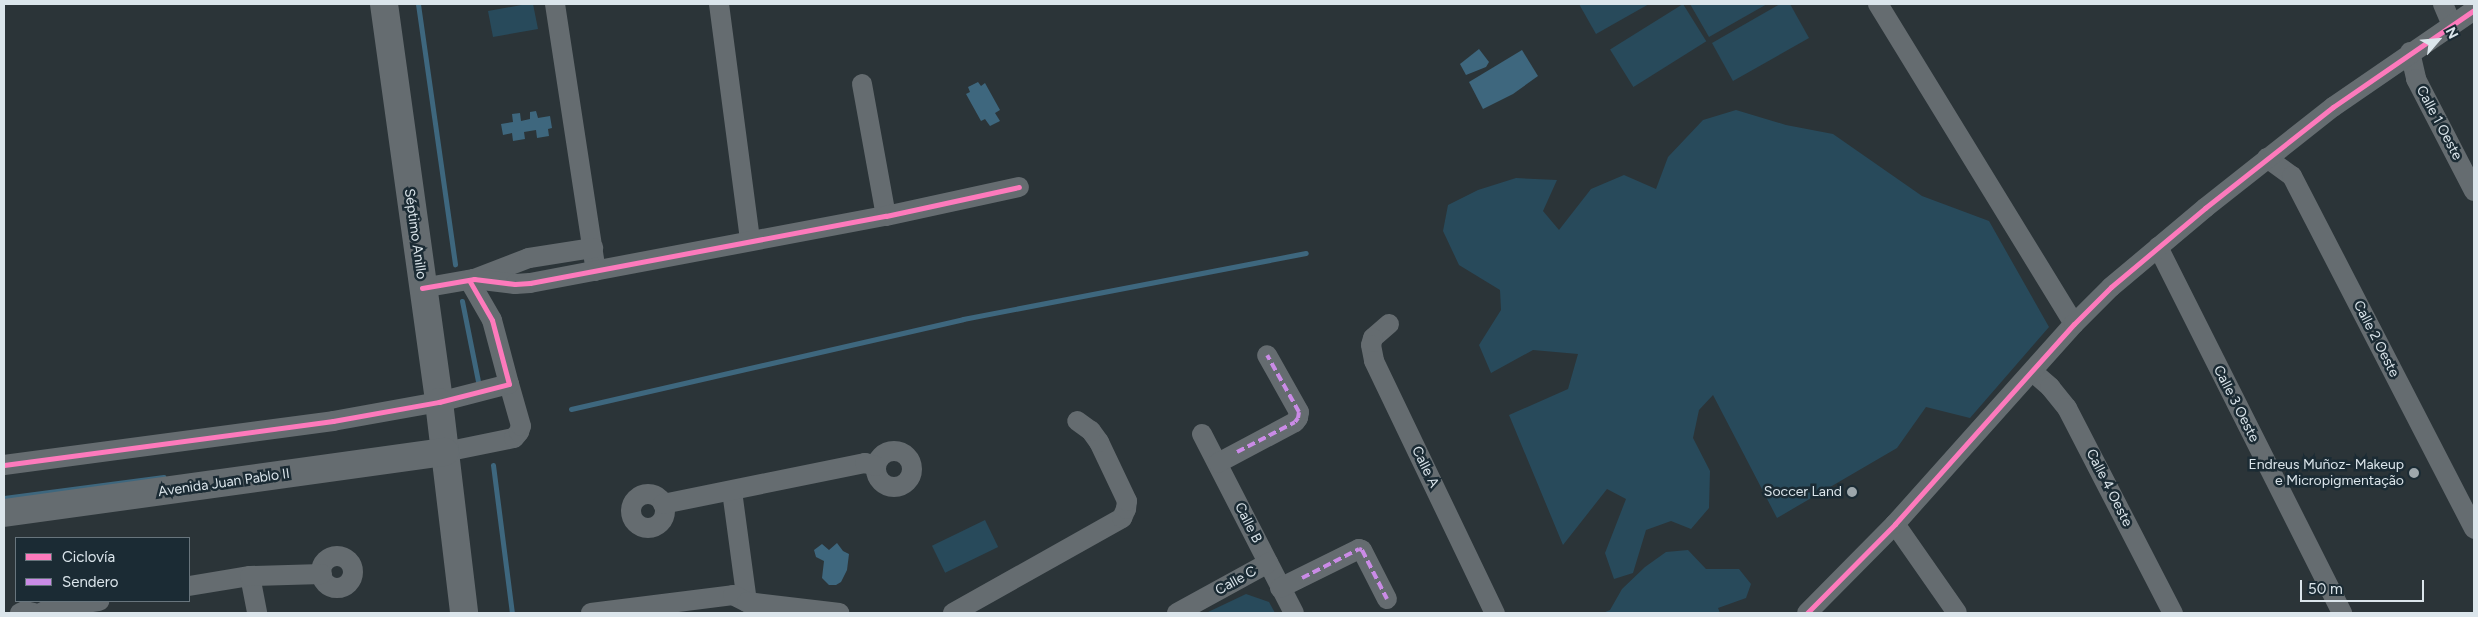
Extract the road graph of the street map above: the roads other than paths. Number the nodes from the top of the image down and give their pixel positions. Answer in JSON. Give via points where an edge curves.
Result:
{"nodes":[{"id":1,"x":384,"y":4,"type":"edge"},
{"id":2,"x":555,"y":4,"type":"edge"},
{"id":3,"x":719,"y":4,"type":"edge"},
{"id":4,"x":1878,"y":4,"type":"edge"},
{"id":5,"x":2443,"y":4,"type":"edge"},
{"id":6,"x":2474,"y":10,"type":"edge"},
{"id":7,"x":2452,"y":25,"type":"junction"},
{"id":8,"x":2410,"y":52,"type":"junction"},
{"id":9,"x":862,"y":84,"type":"dead end"},
{"id":10,"x":2267,"y":158,"type":"junction"},
{"id":11,"x":1019,"y":187,"type":"dead end"},
{"id":12,"x":2474,"y":191,"type":"edge"},
{"id":13,"x":886,"y":216,"type":"junction"},
{"id":14,"x":750,"y":240,"type":"junction"},
{"id":15,"x":2158,"y":247,"type":"junction"},
{"id":16,"x":593,"y":248,"type":"junction"},
{"id":17,"x":596,"y":271,"type":"junction"},
{"id":18,"x":472,"y":280,"type":"junction"},
{"id":19,"x":422,"y":288,"type":"junction"},
{"id":20,"x":1389,"y":324,"type":"dead end"},
{"id":21,"x":2074,"y":324,"type":"junction"},
{"id":22,"x":1267,"y":355,"type":"dead end"},
{"id":23,"x":2033,"y":372,"type":"junction"},
{"id":24,"x":509,"y":384,"type":"junction"},
{"id":25,"x":439,"y":402,"type":"junction"},
{"id":26,"x":1077,"y":421,"type":"dead end"},
{"id":27,"x":1202,"y":434,"type":"dead end"},
{"id":28,"x":444,"y":452,"type":"junction"},
{"id":29,"x":1218,"y":463,"type":"junction"},
{"id":30,"x":4,"y":465,"type":"edge"},
{"id":31,"x":876,"y":466,"type":"dead end"},
{"id":32,"x":732,"y":491,"type":"junction"},
{"id":33,"x":663,"y":504,"type":"dead end"},
{"id":34,"x":4,"y":513,"type":"edge"},
{"id":35,"x":1895,"y":524,"type":"junction"},
{"id":36,"x":2474,"y":529,"type":"edge"},
{"id":37,"x":1268,"y":563,"type":"junction"},
{"id":38,"x":322,"y":574,"type":"dead end"},
{"id":39,"x":250,"y":576,"type":"junction"},
{"id":40,"x":190,"y":586,"type":"edge"},
{"id":41,"x":1280,"y":588,"type":"junction"},
{"id":42,"x":1387,"y":598,"type":"dead end"},
{"id":43,"x":93,"y":602,"type":"edge"},
{"id":44,"x":742,"y":608,"type":"edge"},
{"id":45,"x":650,"y":609,"type":"edge"},
{"id":46,"x":20,"y":613,"type":"edge"},
{"id":47,"x":34,"y":613,"type":"edge"},
{"id":48,"x":41,"y":613,"type":"edge"},
{"id":49,"x":257,"y":613,"type":"edge"},
{"id":50,"x":464,"y":613,"type":"edge"},
{"id":51,"x":591,"y":613,"type":"edge"},
{"id":52,"x":839,"y":613,"type":"edge"},
{"id":53,"x":953,"y":613,"type":"edge"},
{"id":54,"x":1177,"y":613,"type":"edge"},
{"id":55,"x":1294,"y":613,"type":"edge"},
{"id":56,"x":1495,"y":613,"type":"edge"},
{"id":57,"x":1807,"y":613,"type":"edge"},
{"id":58,"x":1957,"y":613,"type":"edge"},
{"id":59,"x":2173,"y":613,"type":"edge"},
{"id":60,"x":2342,"y":613,"type":"edge"}],
"edges":[{"from":1,"to":19,"type":"main road","name":"Séptimo Anillo"},
{"from":2,"to":16,"type":"street"},
{"from":3,"to":14,"type":"street"},
{"from":4,"to":21,"type":"street"},
{"from":5,"to":7,"type":"street"},
{"from":6,"to":7,"type":"street"},
{"from":7,"to":8,"type":"street"},
{"from":8,"to":10,"type":"street"},
{"from":8,"to":12,"type":"street","name":"Calle 1 Oeste","via":[[2416,79]]},
{"from":9,"to":13,"type":"street"},
{"from":10,"to":15,"type":"street"},
{"from":10,"to":36,"type":"street","name":"Calle 2 Oeste","via":[[2292,176]]},
{"from":11,"to":13,"type":"street"},
{"from":13,"to":14,"type":"street"},
{"from":14,"to":17,"type":"street"},
{"from":15,"to":21,"type":"street"},
{"from":15,"to":60,"type":"street","name":"Calle 3 Oeste"},
{"from":16,"to":17,"type":"street"},
{"from":16,"to":18,"type":"street","via":[[529,258]]},
{"from":17,"to":18,"type":"street","via":[[515,284]]},
{"from":18,"to":19,"type":"street"},
{"from":18,"to":24,"type":"street","via":[[492,320]]},
{"from":19,"to":25,"type":"main road","name":"Séptimo Anillo"},
{"from":20,"to":56,"type":"street","name":"Calle A","via":[[1373,338],[1374,360]]},
{"from":21,"to":23,"type":"street"},
{"from":22,"to":29,"type":"street","via":[[1299,412],[1298,418]]},
{"from":23,"to":35,"type":"street"},
{"from":23,"to":59,"type":"street","name":"Calle 4 Oeste","via":[[2050,386],[2067,408]]},
{"from":24,"to":25,"type":"street"},
{"from":24,"to":28,"type":"street","via":[[521,426],[514,438]]},
{"from":25,"to":28,"type":"main road","name":"Séptimo Anillo"},
{"from":25,"to":30,"type":"street","via":[[333,421]]},
{"from":26,"to":53,"type":"street","via":[[1099,442],[1127,500],[1122,518]]},
{"from":27,"to":29,"type":"street","name":"Calle B"},
{"from":28,"to":34,"type":"main road","name":"Avenida Juan Pablo II"},
{"from":28,"to":50,"type":"main road","name":"Séptimo Anillo"},
{"from":29,"to":37,"type":"street","name":"Calle B"},
{"from":31,"to":32,"type":"street","via":[[865,463]]},
{"from":32,"to":33,"type":"street"},
{"from":32,"to":44,"type":"street"},
{"from":35,"to":57,"type":"street"},
{"from":35,"to":58,"type":"street"},
{"from":37,"to":41,"type":"street","name":"Calle B"},
{"from":37,"to":54,"type":"street","name":"Calle C"},
{"from":38,"to":39,"type":"street"},
{"from":39,"to":40,"type":"street"},
{"from":39,"to":49,"type":"street"},
{"from":41,"to":42,"type":"street","via":[[1359,548]]},
{"from":41,"to":55,"type":"street","name":"Calle B"},
{"from":43,"to":48,"type":"street"},
{"from":44,"to":45,"type":"street","via":[[733,594]]},
{"from":44,"to":52,"type":"street"},
{"from":45,"to":51,"type":"street"},
{"from":46,"to":47,"type":"street"}]}
